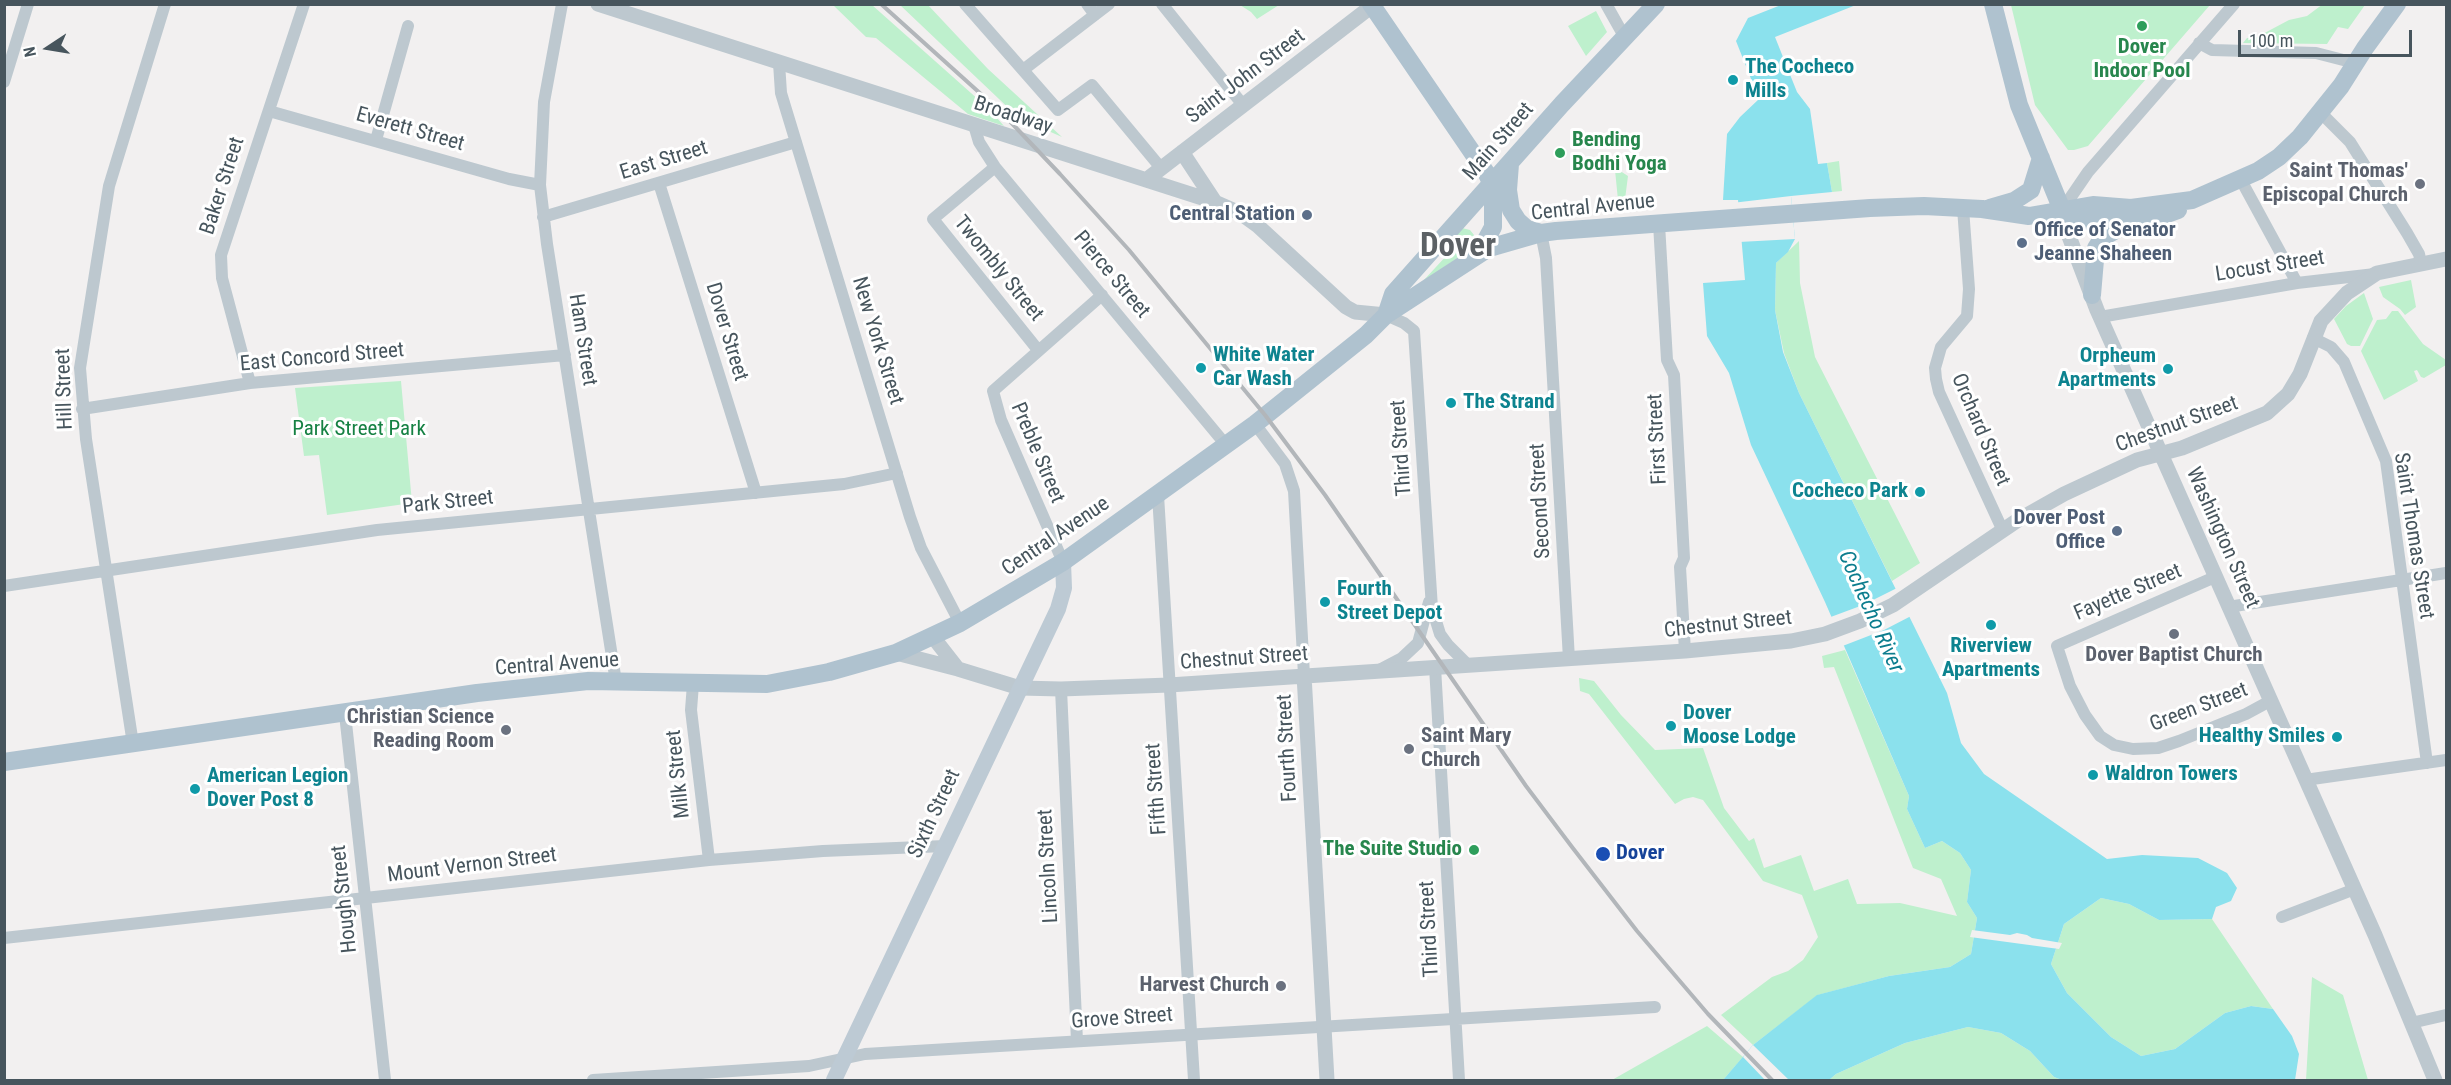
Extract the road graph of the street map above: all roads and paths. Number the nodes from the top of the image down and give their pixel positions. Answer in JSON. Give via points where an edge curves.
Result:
{"nodes":[{"id":1,"x":28,"y":4,"type":"edge"},
{"id":2,"x":165,"y":4,"type":"edge"},
{"id":3,"x":304,"y":4,"type":"edge"},
{"id":4,"x":562,"y":4,"type":"edge"},
{"id":5,"x":598,"y":4,"type":"edge"},
{"id":6,"x":965,"y":4,"type":"edge"},
{"id":7,"x":1109,"y":4,"type":"edge"},
{"id":8,"x":1162,"y":4,"type":"edge"},
{"id":9,"x":1606,"y":4,"type":"edge"},
{"id":10,"x":1656,"y":4,"type":"edge"},
{"id":11,"x":1993,"y":4,"type":"edge"},
{"id":12,"x":2234,"y":4,"type":"edge"},
{"id":13,"x":2397,"y":4,"type":"edge"},
{"id":14,"x":1371,"y":5,"type":"edge"},
{"id":15,"x":1091,"y":10,"type":"edge"},
{"id":16,"x":408,"y":26,"type":"dead end"},
{"id":17,"x":1624,"y":36,"type":"junction"},
{"id":18,"x":2199,"y":44,"type":"junction"},
{"id":19,"x":779,"y":63,"type":"junction"},
{"id":20,"x":2355,"y":63,"type":"junction"},
{"id":21,"x":1023,"y":70,"type":"junction"},
{"id":22,"x":4,"y":82,"type":"edge"},
{"id":23,"x":1244,"y":105,"type":"junction"},
{"id":24,"x":269,"y":111,"type":"junction"},
{"id":25,"x":2320,"y":113,"type":"junction"},
{"id":26,"x":974,"y":125,"type":"junction"},
{"id":27,"x":376,"y":140,"type":"junction"},
{"id":28,"x":796,"y":142,"type":"junction"},
{"id":29,"x":1182,"y":152,"type":"junction"},
{"id":30,"x":2042,"y":158,"type":"junction"},
{"id":31,"x":1510,"y":164,"type":"junction"},
{"id":32,"x":995,"y":167,"type":"junction"},
{"id":33,"x":1161,"y":168,"type":"junction"},
{"id":34,"x":1146,"y":180,"type":"junction"},
{"id":35,"x":2241,"y":180,"type":"junction"},
{"id":36,"x":659,"y":183,"type":"junction"},
{"id":37,"x":540,"y":185,"type":"junction"},
{"id":38,"x":1492,"y":185,"type":"junction"},
{"id":39,"x":2192,"y":200,"type":"junction"},
{"id":40,"x":1215,"y":202,"type":"junction"},
{"id":41,"x":1963,"y":208,"type":"junction"},
{"id":42,"x":1982,"y":209,"type":"junction"},
{"id":43,"x":2062,"y":210,"type":"junction"},
{"id":44,"x":543,"y":217,"type":"junction"},
{"id":45,"x":1461,"y":219,"type":"junction"},
{"id":46,"x":2130,"y":223,"type":"junction"},
{"id":47,"x":1659,"y":224,"type":"junction"},
{"id":48,"x":1541,"y":233,"type":"junction"},
{"id":49,"x":1484,"y":245,"type":"junction"},
{"id":50,"x":2446,"y":259,"type":"edge"},
{"id":51,"x":2421,"y":263,"type":"junction"},
{"id":52,"x":2377,"y":273,"type":"junction"},
{"id":53,"x":2297,"y":283,"type":"junction"},
{"id":54,"x":1102,"y":295,"type":"junction"},
{"id":55,"x":2092,"y":295,"type":"junction"},
{"id":56,"x":1386,"y":315,"type":"junction"},
{"id":57,"x":2100,"y":317,"type":"junction"},
{"id":58,"x":2313,"y":338,"type":"junction"},
{"id":59,"x":1038,"y":350,"type":"junction"},
{"id":60,"x":565,"y":355,"type":"junction"},
{"id":61,"x":250,"y":383,"type":"junction"},
{"id":62,"x":82,"y":409,"type":"junction"},
{"id":63,"x":1255,"y":424,"type":"junction"},
{"id":64,"x":1226,"y":445,"type":"junction"},
{"id":65,"x":2160,"y":454,"type":"junction"},
{"id":66,"x":897,"y":472,"type":"junction"},
{"id":67,"x":756,"y":493,"type":"junction"},
{"id":68,"x":1158,"y":495,"type":"junction"},
{"id":69,"x":590,"y":510,"type":"junction"},
{"id":70,"x":2003,"y":531,"type":"junction"},
{"id":71,"x":1063,"y":562,"type":"junction"},
{"id":72,"x":106,"y":571,"type":"junction"},
{"id":73,"x":2446,"y":573,"type":"edge"},
{"id":74,"x":2215,"y":577,"type":"junction"},
{"id":75,"x":2402,"y":579,"type":"junction"},
{"id":76,"x":4,"y":586,"type":"edge"},
{"id":77,"x":1431,"y":596,"type":"junction"},
{"id":78,"x":2228,"y":607,"type":"junction"},
{"id":79,"x":960,"y":623,"type":"junction"},
{"id":80,"x":933,"y":637,"type":"junction"},
{"id":81,"x":2057,"y":646,"type":"joint"},
{"id":82,"x":1685,"y":651,"type":"junction"},
{"id":83,"x":896,"y":653,"type":"junction"},
{"id":84,"x":1569,"y":659,"type":"junction"},
{"id":85,"x":1468,"y":665,"type":"junction"},
{"id":86,"x":1435,"y":667,"type":"junction"},
{"id":87,"x":958,"y":669,"type":"junction"},
{"id":88,"x":1378,"y":671,"type":"junction"},
{"id":89,"x":1304,"y":675,"type":"junction"},
{"id":90,"x":616,"y":682,"type":"junction"},
{"id":91,"x":693,"y":684,"type":"junction"},
{"id":92,"x":1020,"y":688,"type":"junction"},
{"id":93,"x":1061,"y":689,"type":"junction"},
{"id":94,"x":1170,"y":692,"type":"junction"},
{"id":95,"x":2270,"y":701,"type":"junction"},
{"id":96,"x":345,"y":714,"type":"junction"},
{"id":97,"x":133,"y":744,"type":"junction"},
{"id":98,"x":2446,"y":760,"type":"edge"},
{"id":99,"x":4,"y":762,"type":"edge"},
{"id":100,"x":2427,"y":763,"type":"junction"},
{"id":101,"x":2305,"y":780,"type":"junction"},
{"id":102,"x":945,"y":846,"type":"junction"},
{"id":103,"x":709,"y":860,"type":"junction"},
{"id":104,"x":2355,"y":889,"type":"junction"},
{"id":105,"x":365,"y":898,"type":"junction"},
{"id":106,"x":2282,"y":917,"type":"dead end"},
{"id":107,"x":4,"y":938,"type":"edge"},
{"id":108,"x":1655,"y":1007,"type":"dead end"},
{"id":109,"x":2446,"y":1015,"type":"edge"},
{"id":110,"x":1455,"y":1019,"type":"junction"},
{"id":111,"x":2411,"y":1023,"type":"junction"},
{"id":112,"x":1324,"y":1026,"type":"junction"},
{"id":113,"x":1191,"y":1034,"type":"junction"},
{"id":114,"x":1077,"y":1041,"type":"junction"},
{"id":115,"x":844,"y":1059,"type":"junction"},
{"id":116,"x":385,"y":1080,"type":"edge"},
{"id":117,"x":593,"y":1080,"type":"edge"},
{"id":118,"x":834,"y":1080,"type":"edge"},
{"id":119,"x":1194,"y":1080,"type":"edge"},
{"id":120,"x":1327,"y":1080,"type":"edge"},
{"id":121,"x":1459,"y":1080,"type":"edge"},
{"id":122,"x":2435,"y":1080,"type":"edge"}],
"edges":[{"from":1,"to":22,"type":"street"},
{"from":2,"to":62,"type":"street","name":"Hill Street","via":[[109,186],[82,347]]},
{"from":3,"to":24,"type":"street","name":"Baker Street"},
{"from":4,"to":37,"type":"street","name":"Ham Street","via":[[544,102]]},
{"from":5,"to":19,"type":"street","name":"Broadway"},
{"from":6,"to":21,"type":"street"},
{"from":7,"to":15,"type":"street"},
{"from":8,"to":23,"type":"street"},
{"from":9,"to":17,"type":"street"},
{"from":10,"to":17,"type":"main road","name":"Main Street"},
{"from":11,"to":30,"type":"main road","name":"Washington Street","via":[[2019,105]]},
{"from":12,"to":18,"type":"street"},
{"from":13,"to":20,"type":"main road","name":"Central Avenue"},
{"from":14,"to":23,"type":"street","name":"Saint John Street"},
{"from":14,"to":38,"type":"main road","via":[[1482,164]]},
{"from":15,"to":21,"type":"street"},
{"from":16,"to":27,"type":"street"},
{"from":17,"to":31,"type":"main road","name":"Main Street"},
{"from":18,"to":20,"type":"street","via":[[2212,50],[2316,53]]},
{"from":18,"to":43,"type":"street","via":[[2088,172]]},
{"from":19,"to":26,"type":"street","name":"Broadway"},
{"from":19,"to":28,"type":"street","name":"New York Street","via":[[781,93]]},
{"from":20,"to":25,"type":"main road","name":"Central Avenue"},
{"from":21,"to":33,"type":"street","via":[[1058,110],[1092,85]]},
{"from":23,"to":29,"type":"street","name":"Saint John Street"},
{"from":24,"to":27,"type":"street","name":"Everett Street"},
{"from":24,"to":61,"type":"street","name":"Baker Street","via":[[220,266]]},
{"from":25,"to":35,"type":"main road","name":"Central Avenue","via":[[2279,157]]},
{"from":25,"to":51,"type":"street","via":[[2350,142],[2407,233]]},
{"from":26,"to":32,"type":"street","name":"Pierce Street","via":[[979,142]]},
{"from":26,"to":34,"type":"street","name":"Broadway"},
{"from":27,"to":37,"type":"street","name":"Everett Street"},
{"from":28,"to":36,"type":"street","name":"East Street"},
{"from":28,"to":66,"type":"street","name":"New York Street"},
{"from":29,"to":33,"type":"street","name":"Saint John Street"},
{"from":29,"to":40,"type":"street"},
{"from":30,"to":42,"type":"main road","via":[[2031,190],[2014,201]]},
{"from":30,"to":43,"type":"main road","name":"Washington Street"},
{"from":31,"to":38,"type":"main road","name":"Main Street"},
{"from":31,"to":48,"type":"main road","via":[[1511,210],[1527,230]]},
{"from":32,"to":54,"type":"street","name":"Pierce Street"},
{"from":32,"to":59,"type":"street","name":"Twombly Street","via":[[933,219]]},
{"from":33,"to":34,"type":"street","name":"Saint John Street"},
{"from":34,"to":40,"type":"street","name":"Broadway"},
{"from":35,"to":39,"type":"main road","name":"Central Avenue"},
{"from":35,"to":53,"type":"street"},
{"from":36,"to":44,"type":"street","name":"East Street"},
{"from":36,"to":67,"type":"street","name":"Dover Street"},
{"from":37,"to":44,"type":"street","name":"Ham Street"},
{"from":38,"to":45,"type":"main road","name":"Main Street"},
{"from":38,"to":49,"type":"main road","via":[[1493,226]]},
{"from":39,"to":43,"type":"main road","name":"Central Avenue","via":[[2143,207],[2093,205]]},
{"from":39,"to":46,"type":"main road","name":"Central Avenue","via":[[2162,217]]},
{"from":40,"to":56,"type":"street","name":"Broadway","via":[[1258,226],[1346,308]]},
{"from":41,"to":42,"type":"main road","name":"Central Avenue"},
{"from":41,"to":47,"type":"main road","name":"Central Avenue","via":[[1903,207]]},
{"from":41,"to":70,"type":"street","name":"Orchard Street","via":[[1967,316],[1941,347],[1936,379]]},
{"from":42,"to":43,"type":"main road","name":"Central Avenue","via":[[2029,216]]},
{"from":43,"to":46,"type":"main road","name":"Central Avenue","via":[[2089,221]]},
{"from":43,"to":55,"type":"street","name":"Washington Street"},
{"from":44,"to":60,"type":"street","name":"Ham Street"},
{"from":45,"to":49,"type":"main road","via":[[1471,221]]},
{"from":45,"to":56,"type":"main road","name":"Main Street","via":[[1393,294]]},
{"from":46,"to":55,"type":"main road","via":[[2099,242],[2094,255]]},
{"from":47,"to":48,"type":"main road","name":"Central Avenue"},
{"from":47,"to":82,"type":"street","name":"First Street","via":[[1667,360],[1674,375]]},
{"from":48,"to":49,"type":"main road","name":"Central Avenue","via":[[1489,248]]},
{"from":48,"to":84,"type":"street","name":"Second Street","via":[[1546,258]]},
{"from":49,"to":56,"type":"main road","name":"Central Avenue"},
{"from":50,"to":51,"type":"street","name":"Locust Street"},
{"from":51,"to":52,"type":"street","name":"Locust Street"},
{"from":52,"to":53,"type":"street","name":"Locust Street"},
{"from":52,"to":58,"type":"street","name":"Chestnut Street","via":[[2337,302],[2320,321]]},
{"from":53,"to":57,"type":"street","name":"Locust Street"},
{"from":54,"to":59,"type":"street","name":"Preble Street"},
{"from":54,"to":64,"type":"street","name":"Pierce Street"},
{"from":55,"to":57,"type":"street","name":"Washington Street"},
{"from":56,"to":63,"type":"main road","name":"Central Avenue"},
{"from":56,"to":77,"type":"street","name":"Third Street","via":[[1414,331]]},
{"from":57,"to":65,"type":"street","name":"Washington Street"},
{"from":58,"to":65,"type":"street","name":"Chestnut Street","via":[[2294,386],[2275,407]]},
{"from":58,"to":75,"type":"street","name":"Saint Thomas Street","via":[[2331,347],[2344,362],[2383,453]]},
{"from":59,"to":71,"type":"street","name":"Preble Street","via":[[997,387],[993,397]]},
{"from":60,"to":61,"type":"street","name":"East Concord Street"},
{"from":60,"to":69,"type":"street","name":"Ham Street"},
{"from":61,"to":62,"type":"street","name":"East Concord Street"},
{"from":62,"to":72,"type":"street","name":"Hill Street"},
{"from":63,"to":64,"type":"main road","name":"Central Avenue"},
{"from":63,"to":89,"type":"street","name":"Fourth Street","via":[[1290,476],[1296,512]]},
{"from":64,"to":68,"type":"main road","name":"Central Avenue"},
{"from":65,"to":70,"type":"street","name":"Chestnut Street","via":[[2064,494]]},
{"from":65,"to":74,"type":"street","name":"Washington Street"},
{"from":66,"to":67,"type":"street","name":"Park Street","via":[[844,484]]},
{"from":66,"to":79,"type":"street","name":"New York Street","via":[[921,548]]},
{"from":67,"to":69,"type":"street","name":"Park Street"},
{"from":68,"to":71,"type":"main road","name":"Central Avenue"},
{"from":68,"to":94,"type":"street","name":"Fifth Street"},
{"from":69,"to":72,"type":"street","name":"Park Street","via":[[377,530]]},
{"from":69,"to":90,"type":"street","name":"Ham Street"},
{"from":70,"to":82,"type":"street","name":"Chestnut Street","via":[[1876,614],[1825,634]]},
{"from":71,"to":79,"type":"main road","name":"Central Avenue"},
{"from":71,"to":92,"type":"main road","name":"Sixth Street","via":[[1064,588],[1058,609]]},
{"from":72,"to":76,"type":"street","name":"Park Street"},
{"from":72,"to":97,"type":"street","name":"Hill Street"},
{"from":73,"to":75,"type":"street"},
{"from":74,"to":78,"type":"street","name":"Washington Street"},
{"from":74,"to":81,"type":"street","name":"Fayette Street"},
{"from":75,"to":78,"type":"street"},
{"from":75,"to":100,"type":"street","name":"Saint Thomas Street"},
{"from":77,"to":85,"type":"street","name":"Third Street","via":[[1440,634]]},
{"from":77,"to":88,"type":"street","name":"Third Street","via":[[1418,643],[1402,658]]},
{"from":78,"to":95,"type":"street","name":"Washington Street"},
{"from":79,"to":80,"type":"main road","name":"Central Avenue"},
{"from":80,"to":83,"type":"main road","name":"Central Avenue"},
{"from":80,"to":87,"type":"street"},
{"from":81,"to":95,"type":"street","name":"Green Street","via":[[2070,686],[2092,725],[2100,736],[2123,748],[2168,745]]},
{"from":82,"to":84,"type":"street","name":"Chestnut Street"},
{"from":83,"to":87,"type":"street","name":"Chestnut Street"},
{"from":83,"to":91,"type":"main road","name":"Central Avenue","via":[[767,684]]},
{"from":84,"to":85,"type":"street","name":"Chestnut Street"},
{"from":85,"to":86,"type":"street","name":"Chestnut Street"},
{"from":86,"to":88,"type":"street","name":"Chestnut Street"},
{"from":86,"to":110,"type":"street","name":"Third Street"},
{"from":87,"to":92,"type":"street","name":"Chestnut Street"},
{"from":88,"to":89,"type":"street","name":"Chestnut Street"},
{"from":89,"to":94,"type":"street","name":"Chestnut Street"},
{"from":89,"to":112,"type":"street","name":"Fourth Street"},
{"from":90,"to":91,"type":"main road","name":"Central Avenue"},
{"from":90,"to":96,"type":"main road","name":"Central Avenue","via":[[588,681],[477,693]]},
{"from":91,"to":103,"type":"street","name":"Milk Street","via":[[691,710]]},
{"from":92,"to":93,"type":"street","name":"Chestnut Street"},
{"from":92,"to":102,"type":"main road","name":"Sixth Street"},
{"from":93,"to":94,"type":"street","name":"Chestnut Street"},
{"from":93,"to":114,"type":"street","name":"Lincoln Street"},
{"from":94,"to":113,"type":"street","name":"Fifth Street"},
{"from":95,"to":101,"type":"street","name":"Washington Street"},
{"from":96,"to":97,"type":"main road","name":"Central Avenue"},
{"from":96,"to":105,"type":"street","name":"Hough Street"},
{"from":97,"to":99,"type":"main road","name":"Central Avenue"},
{"from":98,"to":100,"type":"street"},
{"from":100,"to":101,"type":"street"},
{"from":101,"to":104,"type":"street","name":"Washington Street"},
{"from":102,"to":103,"type":"street","name":"Mount Vernon Street"},
{"from":102,"to":115,"type":"main road","name":"Sixth Street"},
{"from":103,"to":105,"type":"street","name":"Mount Vernon Street"},
{"from":104,"to":106,"type":"street"},
{"from":104,"to":111,"type":"street","name":"Washington Street"},
{"from":105,"to":107,"type":"street","name":"Mount Vernon Street"},
{"from":105,"to":116,"type":"street","name":"Hough Street"},
{"from":108,"to":110,"type":"street","name":"Grove Street"},
{"from":109,"to":111,"type":"street"},
{"from":110,"to":112,"type":"street","name":"Grove Street"},
{"from":110,"to":121,"type":"street","name":"Third Street"},
{"from":111,"to":122,"type":"street","name":"Washington Street"},
{"from":112,"to":113,"type":"street","name":"Grove Street"},
{"from":112,"to":120,"type":"street","name":"Fourth Street"},
{"from":113,"to":114,"type":"street","name":"Grove Street"},
{"from":113,"to":119,"type":"street","name":"Fifth Street"},
{"from":114,"to":115,"type":"street","name":"Grove Street","via":[[865,1054]]},
{"from":115,"to":117,"type":"street","name":"Grove Street","via":[[809,1066]]},
{"from":115,"to":118,"type":"main road","name":"Sixth Street"}]}
